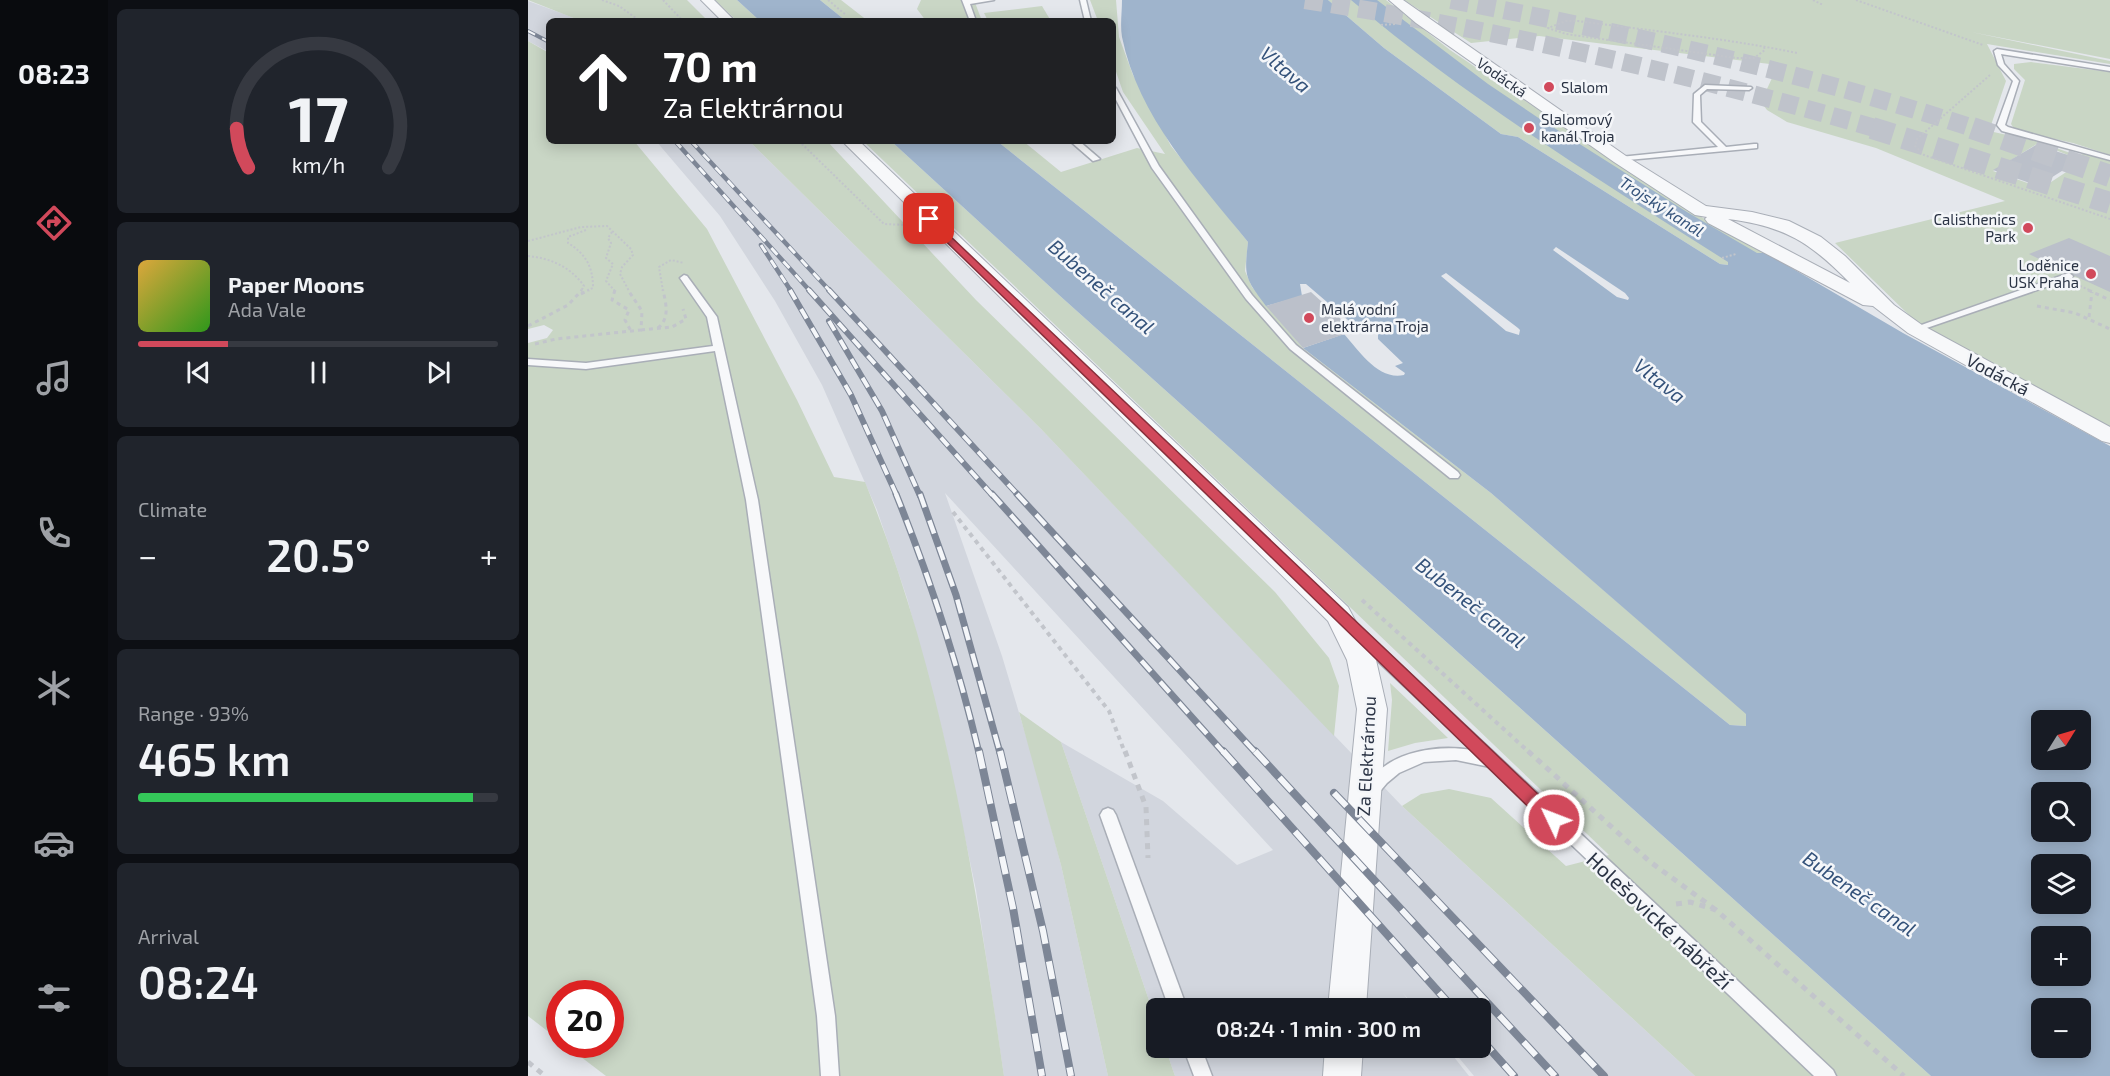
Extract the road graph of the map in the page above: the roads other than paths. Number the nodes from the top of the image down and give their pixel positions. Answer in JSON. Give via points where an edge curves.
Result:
{"nodes":[{"id":1,"x":707,"y":0,"type":"edge"},
{"id":2,"x":991,"y":0,"type":"edge"},
{"id":3,"x":1083,"y":0,"type":"edge"},
{"id":4,"x":1395,"y":0,"type":"edge"},
{"id":5,"x":966,"y":1,"type":"edge"},
{"id":6,"x":726,"y":18,"type":"edge"},
{"id":7,"x":972,"y":18,"type":"edge"},
{"id":8,"x":1087,"y":18,"type":"edge"},
{"id":9,"x":2110,"y":69,"type":"edge"},
{"id":10,"x":1749,"y":88,"type":"dead end"},
{"id":11,"x":1116,"y":93,"type":"edge"},
{"id":12,"x":853,"y":144,"type":"edge"},
{"id":13,"x":1078,"y":144,"type":"edge"},
{"id":14,"x":1754,"y":146,"type":"dead end"},
{"id":15,"x":1723,"y":148,"type":"junction"},
{"id":16,"x":2110,"y":158,"type":"edge"},
{"id":17,"x":1096,"y":159,"type":"dead end"},
{"id":18,"x":1620,"y":159,"type":"junction"},
{"id":19,"x":1701,"y":211,"type":"junction"},
{"id":20,"x":2066,"y":277,"type":"road end"},
{"id":21,"x":684,"y":278,"type":"road end"},
{"id":22,"x":1887,"y":309,"type":"junction"},
{"id":23,"x":1915,"y":329,"type":"junction"},
{"id":24,"x":717,"y":348,"type":"junction"},
{"id":25,"x":528,"y":362,"type":"edge"},
{"id":26,"x":2110,"y":436,"type":"edge"},
{"id":27,"x":1454,"y":475,"type":"dead end"},
{"id":28,"x":1338,"y":615,"type":"junction"},
{"id":29,"x":1497,"y":767,"type":"junction"},
{"id":30,"x":1364,"y":802,"type":"junction"},
{"id":31,"x":1108,"y":814,"type":"dead end"},
{"id":32,"x":1174,"y":998,"type":"edge"},
{"id":33,"x":1348,"y":998,"type":"edge"},
{"id":34,"x":1196,"y":1058,"type":"edge"},
{"id":35,"x":1343,"y":1058,"type":"edge"},
{"id":36,"x":830,"y":1076,"type":"edge"},
{"id":37,"x":1203,"y":1076,"type":"edge"},
{"id":38,"x":1342,"y":1076,"type":"edge"},
{"id":39,"x":1827,"y":1076,"type":"edge"}],
"edges":[{"from":1,"to":6,"type":"street"},
{"from":2,"to":5,"type":"lane"},
{"from":3,"to":8,"type":"lane"},
{"from":4,"to":18,"type":"street","name":"Vodácká"},
{"from":5,"to":7,"type":"lane"},
{"from":9,"to":16,"type":"lane","via":[[1997,51],[2001,65],[2016,81],[2001,125],[2005,129]]},
{"from":10,"to":15,"type":"lane","via":[[1705,87],[1697,94],[1697,122]]},
{"from":11,"to":27,"type":"lane","via":[[1155,166],[1249,297],[1293,347]]},
{"from":12,"to":28,"type":"street","name":"Za Elektrárnou"},
{"from":13,"to":17,"type":"lane"},
{"from":14,"to":15,"type":"lane"},
{"from":15,"to":18,"type":"lane"},
{"from":18,"to":19,"type":"street","name":"Vodácká"},
{"from":19,"to":22,"type":"street","name":"Vodácká"},
{"from":19,"to":22,"type":"street","name":"Vodácká","via":[[1783,225],[1815,241]]},
{"from":20,"to":23,"type":"lane"},
{"from":21,"to":24,"type":"lane","via":[[712,317]]},
{"from":22,"to":23,"type":"street","name":"Vodácká"},
{"from":23,"to":26,"type":"street","name":"Vodácká"},
{"from":24,"to":25,"type":"lane","via":[[586,366]]},
{"from":24,"to":36,"type":"lane","via":[[752,500],[826,1016]]},
{"from":28,"to":29,"type":"lane","name":"Holešovické nábřeží"},
{"from":28,"to":30,"type":"street","name":"Za Elektrárnou","via":[[1359,650],[1369,685],[1372,709]]},
{"from":29,"to":30,"type":"lane","via":[[1455,753],[1420,756],[1389,773]]},
{"from":29,"to":39,"type":"lane","name":"Holešovické nábřeží"},
{"from":30,"to":33,"type":"street","name":"Za Elektrárnou"},
{"from":31,"to":32,"type":"lane"},
{"from":34,"to":37,"type":"lane"},
{"from":35,"to":38,"type":"street"}]}
